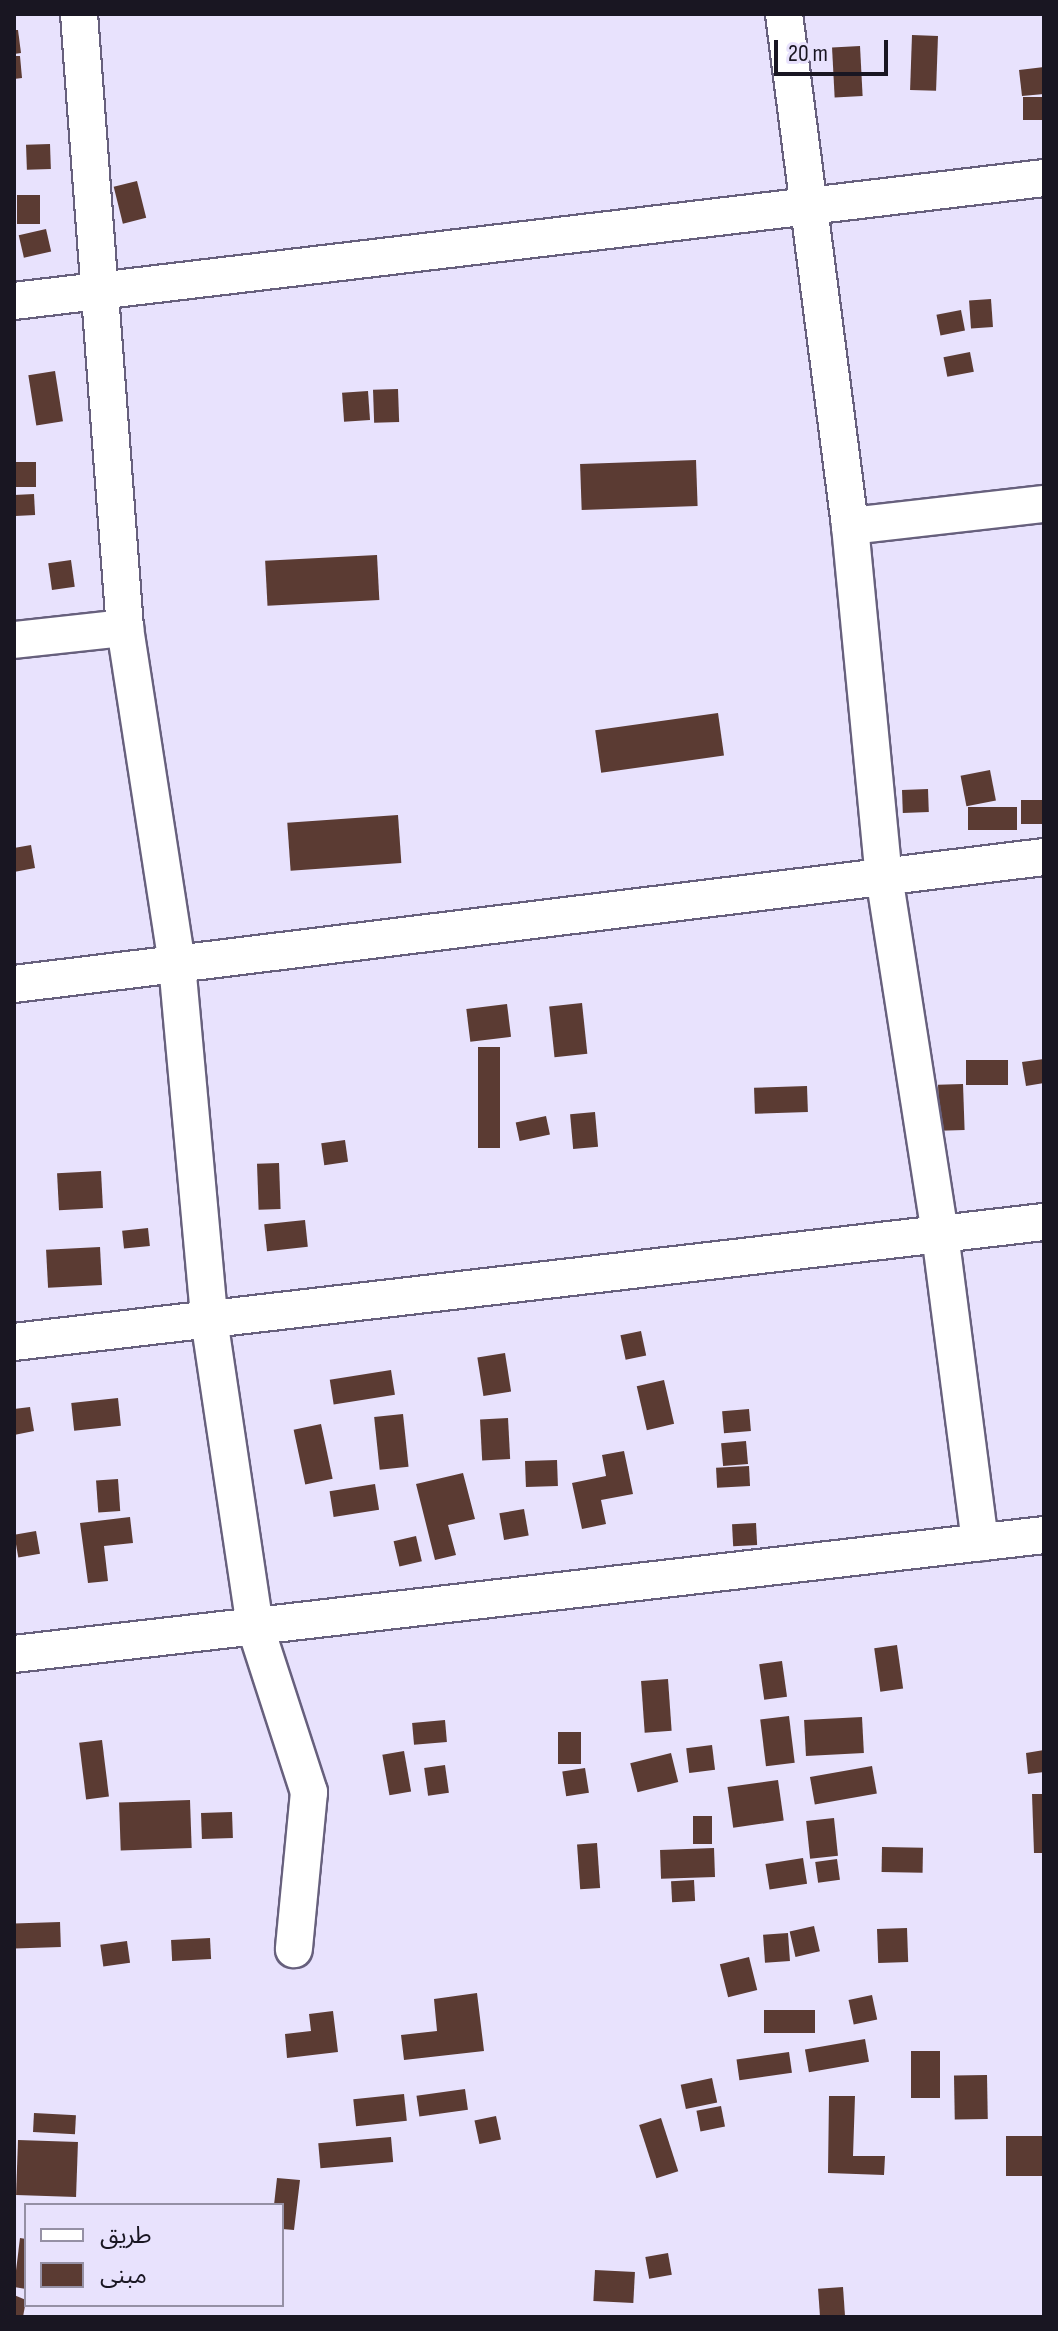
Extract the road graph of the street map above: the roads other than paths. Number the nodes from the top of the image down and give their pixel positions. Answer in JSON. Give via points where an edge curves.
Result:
{"nodes":[{"id":1,"x":79,"y":14,"type":"edge"},
{"id":2,"x":784,"y":14,"type":"edge"},
{"id":3,"x":1044,"y":178,"type":"edge"},
{"id":4,"x":809,"y":207,"type":"junction"},
{"id":5,"x":96,"y":292,"type":"junction"},
{"id":6,"x":14,"y":301,"type":"edge"},
{"id":7,"x":1044,"y":504,"type":"edge"},
{"id":8,"x":850,"y":526,"type":"junction"},
{"id":9,"x":125,"y":628,"type":"junction"},
{"id":10,"x":14,"y":640,"type":"edge"},
{"id":11,"x":1044,"y":857,"type":"edge"},
{"id":12,"x":884,"y":876,"type":"junction"},
{"id":13,"x":177,"y":964,"type":"junction"},
{"id":14,"x":14,"y":984,"type":"edge"},
{"id":15,"x":1044,"y":1222,"type":"edge"},
{"id":16,"x":940,"y":1234,"type":"junction"},
{"id":17,"x":209,"y":1319,"type":"junction"},
{"id":18,"x":14,"y":1342,"type":"edge"},
{"id":19,"x":1044,"y":1535,"type":"edge"},
{"id":20,"x":980,"y":1542,"type":"junction"},
{"id":21,"x":255,"y":1626,"type":"junction"},
{"id":22,"x":14,"y":1654,"type":"edge"},
{"id":23,"x":294,"y":1949,"type":"dead end"}],
"edges":[{"from":1,"to":5,"type":"street"},
{"from":2,"to":4,"type":"street"},
{"from":3,"to":4,"type":"street"},
{"from":4,"to":5,"type":"street"},
{"from":4,"to":8,"type":"street"},
{"from":5,"to":6,"type":"street"},
{"from":5,"to":9,"type":"street"},
{"from":7,"to":8,"type":"street"},
{"from":8,"to":12,"type":"street"},
{"from":9,"to":10,"type":"street"},
{"from":9,"to":13,"type":"street"},
{"from":11,"to":12,"type":"street"},
{"from":12,"to":13,"type":"street"},
{"from":12,"to":16,"type":"street"},
{"from":13,"to":14,"type":"street"},
{"from":13,"to":17,"type":"street"},
{"from":15,"to":16,"type":"street"},
{"from":16,"to":17,"type":"street"},
{"from":16,"to":20,"type":"street"},
{"from":17,"to":18,"type":"street"},
{"from":17,"to":21,"type":"street"},
{"from":19,"to":20,"type":"street"},
{"from":20,"to":21,"type":"street"},
{"from":21,"to":22,"type":"street"},
{"from":21,"to":23,"type":"street","via":[[309,1792]]}]}
